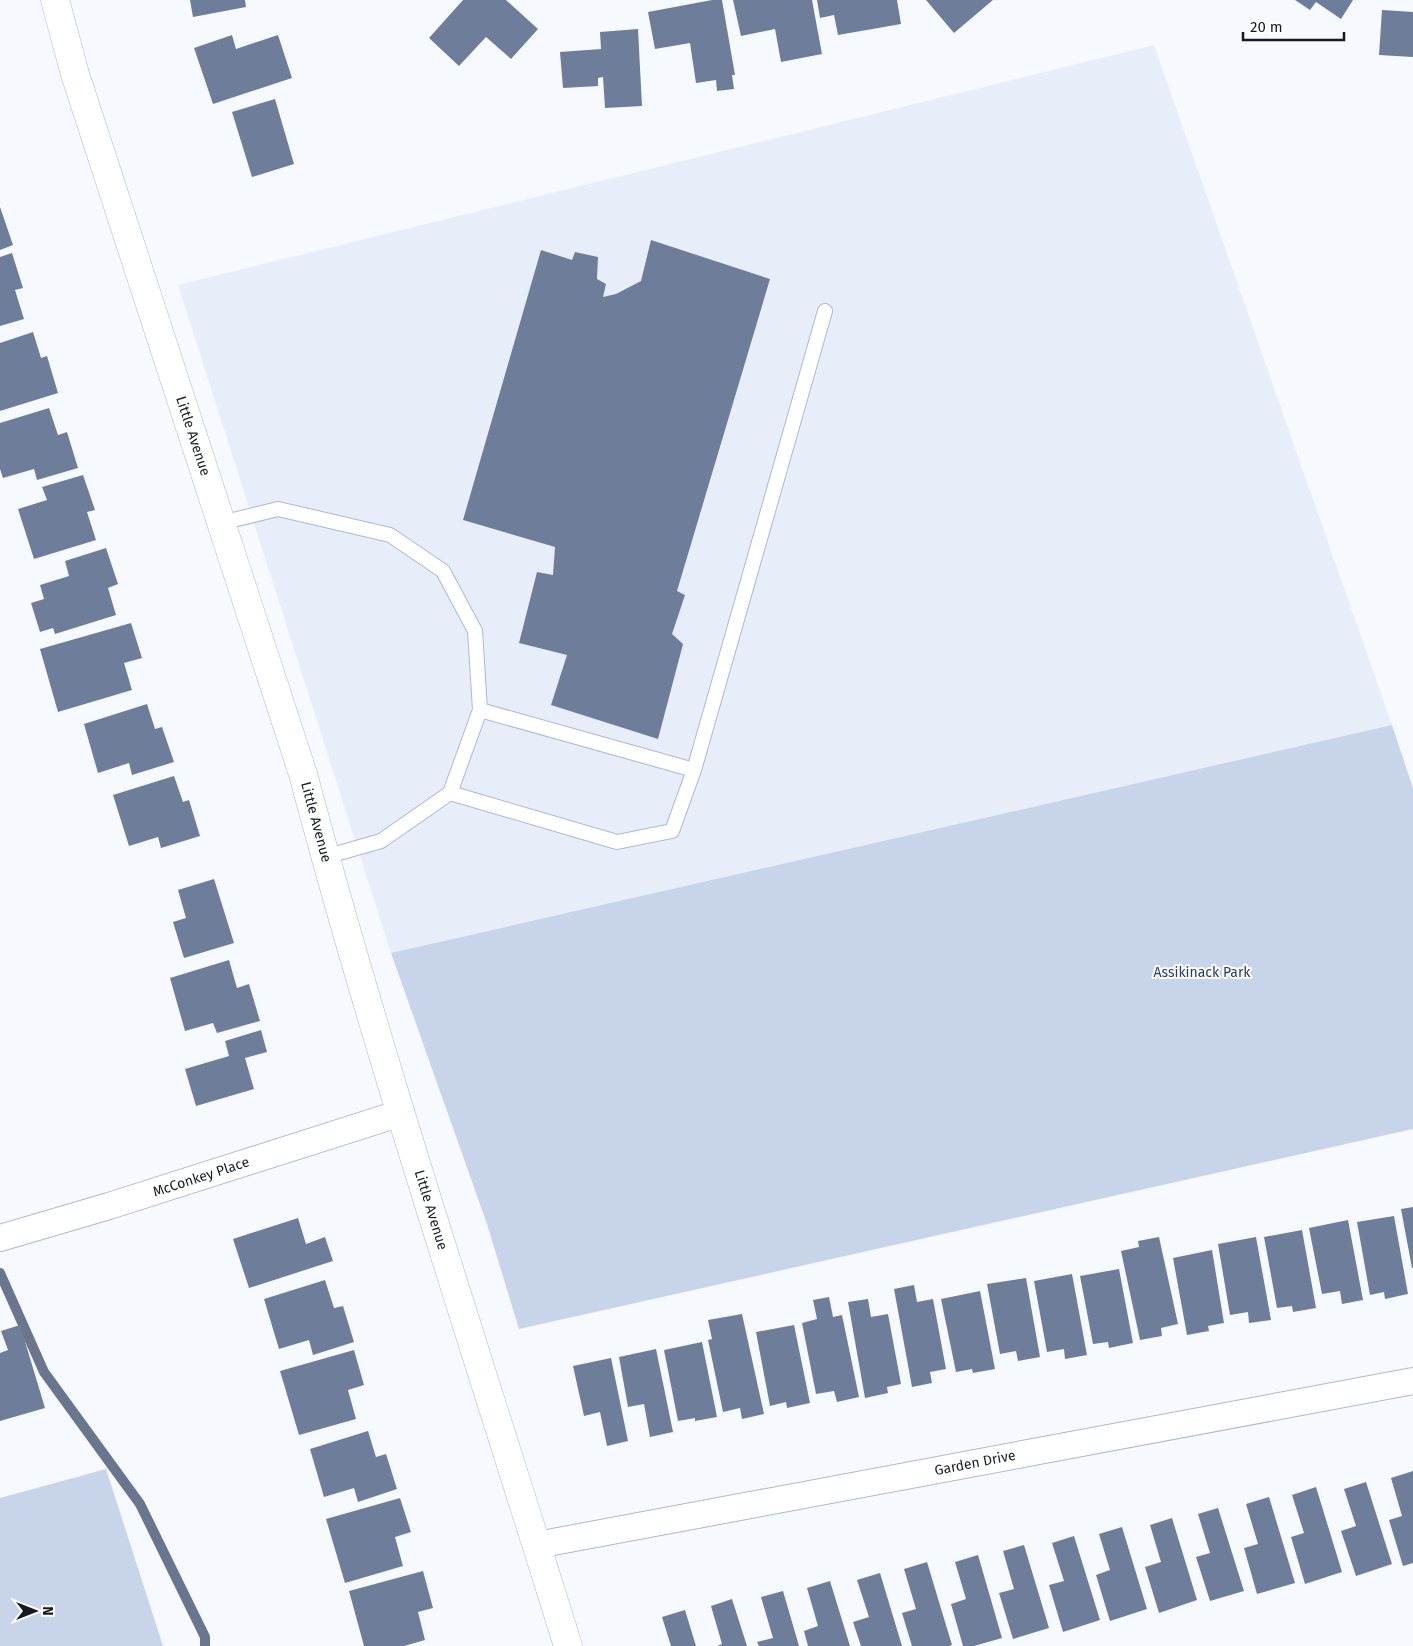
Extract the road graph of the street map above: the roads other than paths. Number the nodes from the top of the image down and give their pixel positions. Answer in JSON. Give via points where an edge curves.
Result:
{"nodes":[{"id":1,"x":55,"y":0,"type":"edge"},
{"id":2,"x":825,"y":311,"type":"dead end"},
{"id":3,"x":221,"y":523,"type":"junction"},
{"id":4,"x":480,"y":710,"type":"junction"},
{"id":5,"x":694,"y":770,"type":"junction"},
{"id":6,"x":450,"y":794,"type":"junction"},
{"id":7,"x":325,"y":857,"type":"junction"},
{"id":8,"x":401,"y":1114,"type":"junction"},
{"id":9,"x":0,"y":1238,"type":"edge"},
{"id":10,"x":1413,"y":1381,"type":"edge"},
{"id":11,"x":537,"y":1545,"type":"junction"},
{"id":12,"x":568,"y":1646,"type":"edge"}],
"edges":[{"from":1,"to":3,"type":"street","name":"Little Avenue","via":[[75,74]]},
{"from":2,"to":5,"type":"lane"},
{"from":3,"to":4,"type":"lane","via":[[278,509],[324,518],[390,535],[443,572],[475,631]]},
{"from":3,"to":7,"type":"street","name":"Little Avenue","via":[[303,774]]},
{"from":4,"to":5,"type":"lane"},
{"from":4,"to":6,"type":"lane"},
{"from":5,"to":6,"type":"lane","via":[[672,831],[618,842]]},
{"from":6,"to":7,"type":"lane","via":[[381,841]]},
{"from":7,"to":8,"type":"street","name":"Little Avenue"},
{"from":8,"to":9,"type":"street","name":"McConkey Place"},
{"from":8,"to":11,"type":"street","name":"Little Avenue"},
{"from":10,"to":11,"type":"street","name":"Garden Drive"},
{"from":11,"to":12,"type":"street","name":"Little Avenue"}]}
